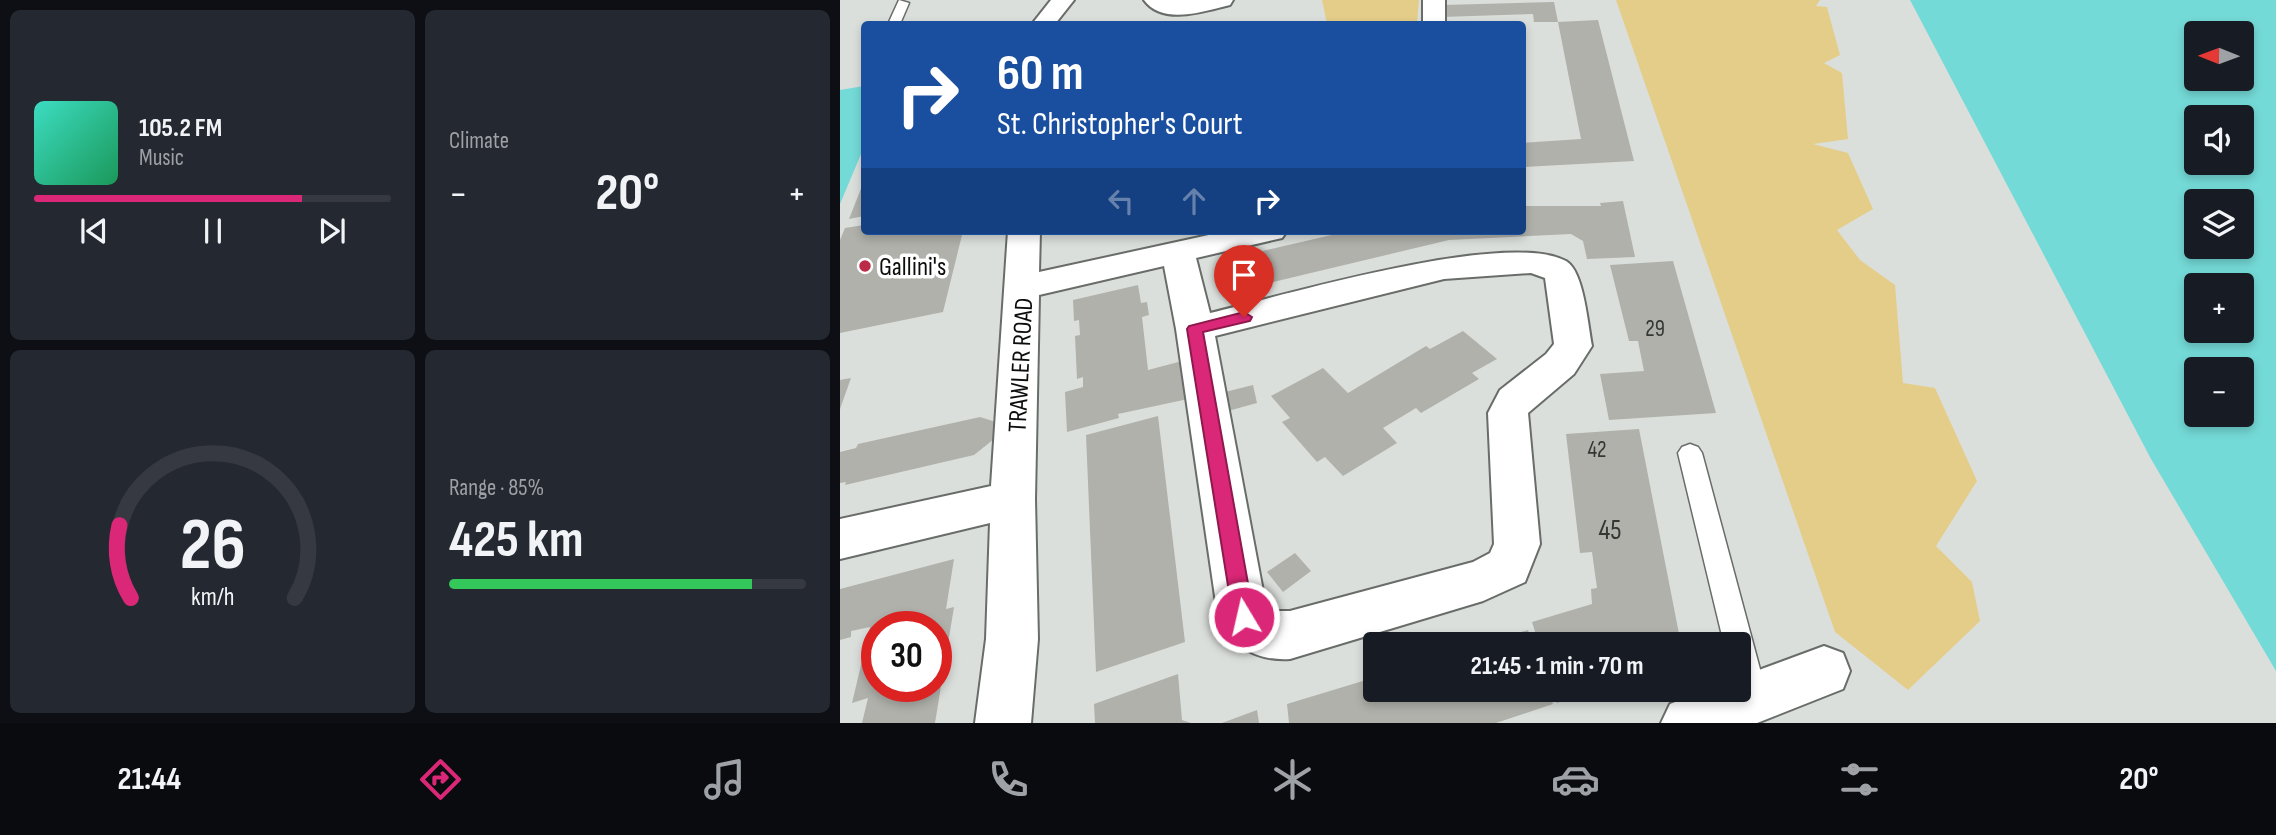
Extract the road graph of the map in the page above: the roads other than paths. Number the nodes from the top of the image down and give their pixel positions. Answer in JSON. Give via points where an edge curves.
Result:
{"nodes":[{"id":1,"x":1063,"y":0,"type":"edge"},
{"id":2,"x":1155,"y":0,"type":"edge"},
{"id":3,"x":1222,"y":0,"type":"edge"},
{"id":4,"x":1434,"y":0,"type":"edge"},
{"id":5,"x":903,"y":3,"type":"dead end"},
{"id":6,"x":895,"y":21,"type":"edge"},
{"id":7,"x":1046,"y":21,"type":"edge"},
{"id":8,"x":1434,"y":21,"type":"edge"},
{"id":9,"x":1024,"y":235,"type":"edge"},
{"id":10,"x":1247,"y":235,"type":"edge"},
{"id":11,"x":1178,"y":252,"type":"junction"},
{"id":12,"x":1024,"y":287,"type":"junction"},
{"id":13,"x":1195,"y":329,"type":"junction"},
{"id":14,"x":1690,"y":453,"type":"dead end"},
{"id":15,"x":1013,"y":499,"type":"junction"},
{"id":16,"x":840,"y":539,"type":"edge"},
{"id":17,"x":1735,"y":632,"type":"edge"},
{"id":18,"x":1824,"y":671,"type":"dead end"},
{"id":19,"x":1751,"y":695,"type":"edge"},
{"id":20,"x":1752,"y":699,"type":"junction"},
{"id":21,"x":1003,"y":723,"type":"edge"},
{"id":22,"x":1689,"y":723,"type":"edge"}],
"edges":[{"from":1,"to":7,"type":"street"},
{"from":2,"to":3,"type":"street","via":[[1177,7]]},
{"from":4,"to":8,"type":"street"},
{"from":5,"to":6,"type":"lane"},
{"from":9,"to":12,"type":"street","name":"TRAWLER ROAD"},
{"from":10,"to":11,"type":"street"},
{"from":11,"to":12,"type":"street"},
{"from":11,"to":13,"type":"street"},
{"from":12,"to":15,"type":"street","name":"TRAWLER ROAD"},
{"from":13,"to":13,"type":"street","via":[[1244,617],[1254,630],[1268,637],[1290,635],[1483,580],[1508,567],[1517,544],[1508,413],[1514,400],[1560,364],[1573,346],[1562,278],[1556,269],[1533,262],[1444,268]]},
{"from":14,"to":17,"type":"lane"},
{"from":15,"to":16,"type":"street"},
{"from":15,"to":21,"type":"street","name":"TRAWLER ROAD","via":[[1012,639]]},
{"from":18,"to":20,"type":"street"},
{"from":19,"to":20,"type":"lane"},
{"from":20,"to":22,"type":"street"}]}
